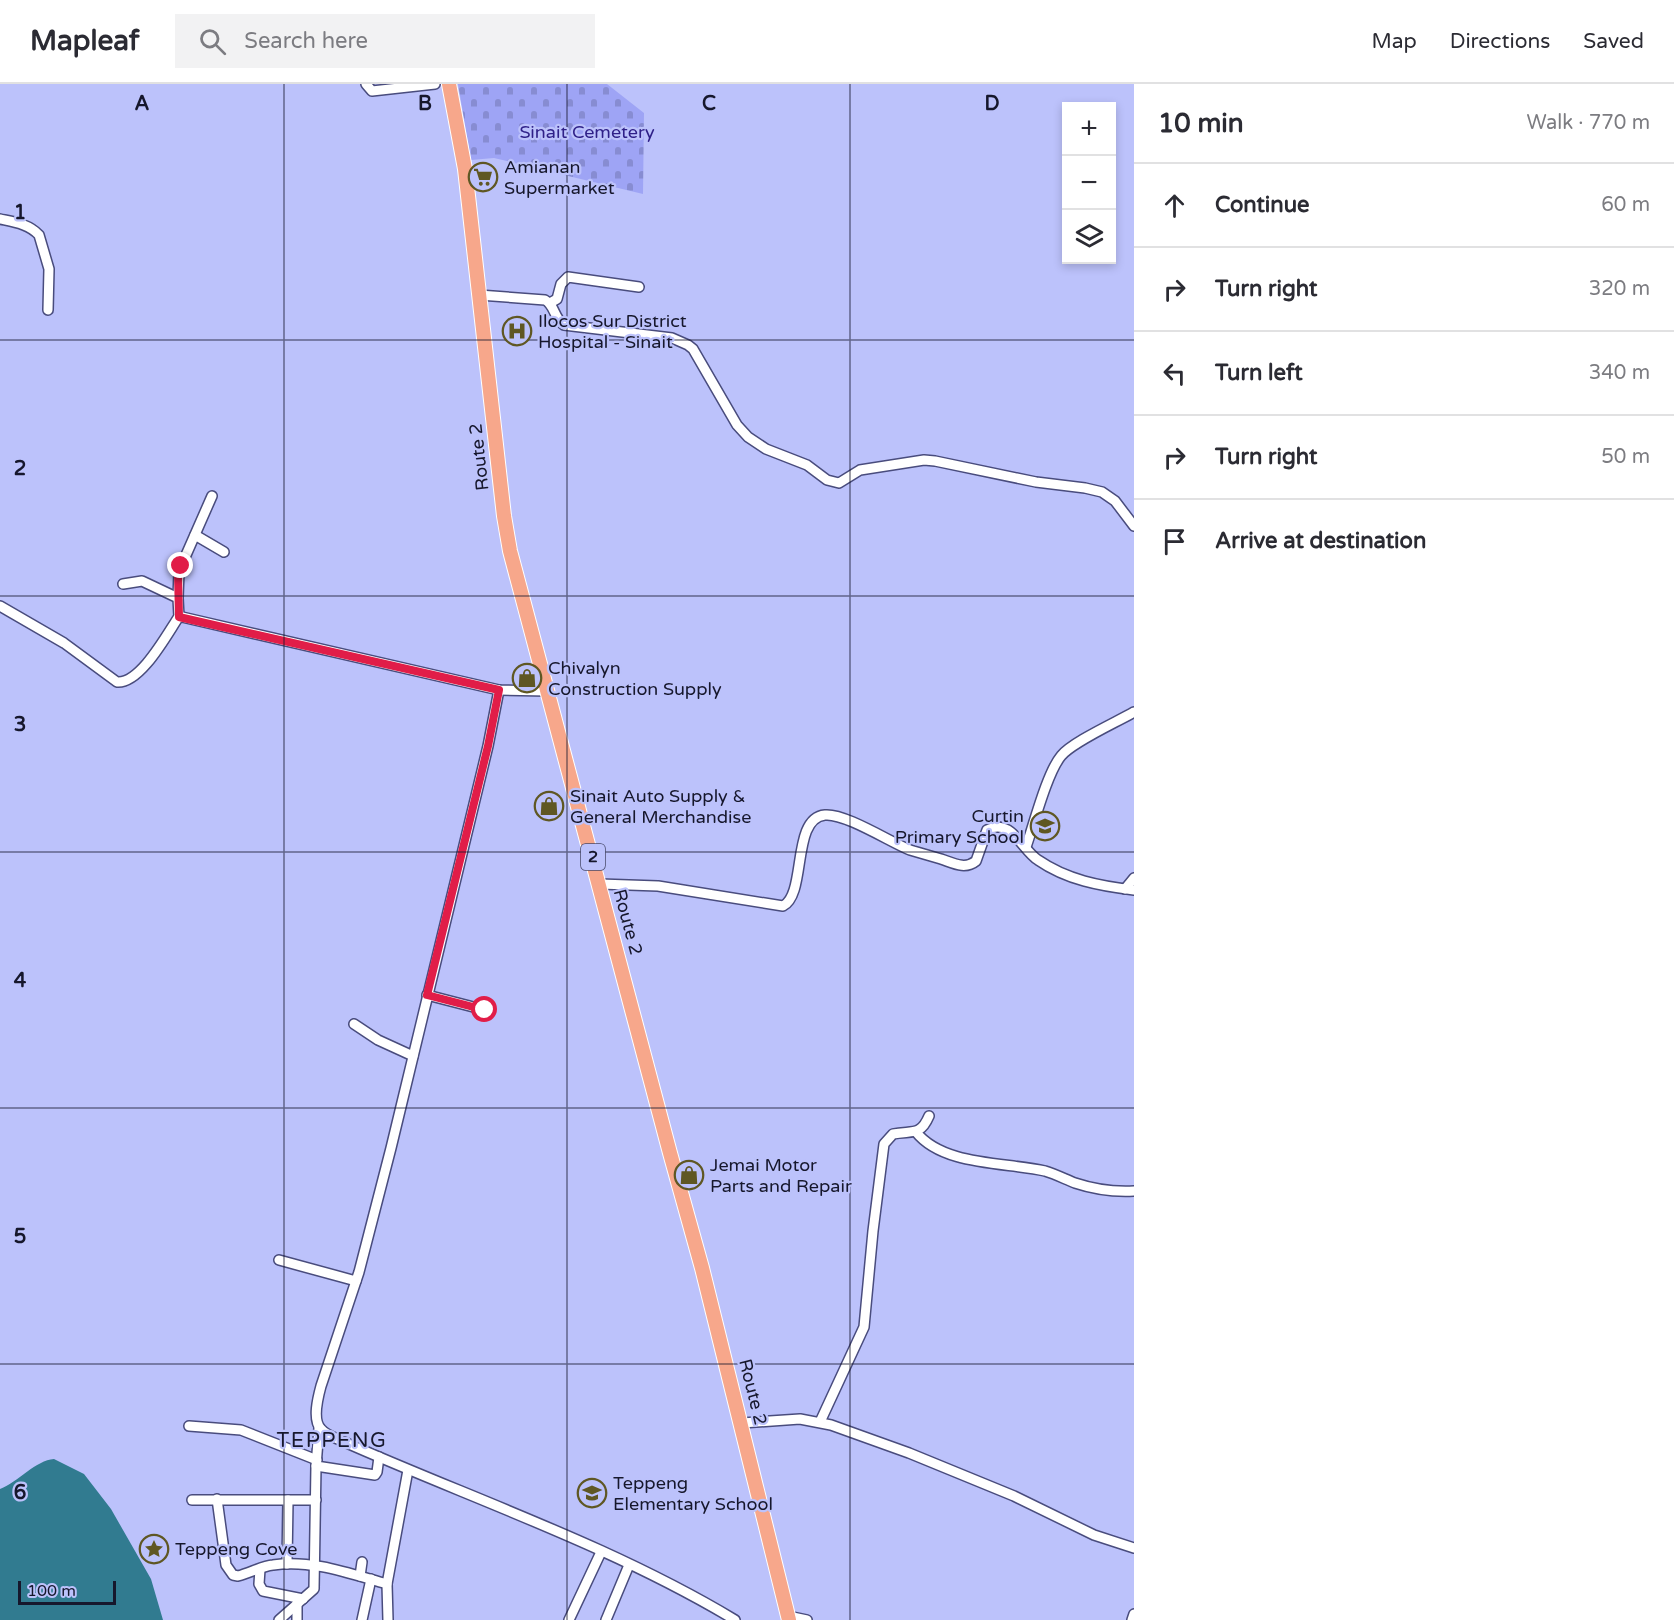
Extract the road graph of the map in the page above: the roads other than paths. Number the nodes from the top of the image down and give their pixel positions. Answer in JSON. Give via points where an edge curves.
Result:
{"nodes":[{"id":1,"x":366,"y":84,"type":"edge"},
{"id":2,"x":435,"y":84,"type":"edge"},
{"id":3,"x":450,"y":84,"type":"edge"},
{"id":4,"x":0,"y":219,"type":"edge"},
{"id":5,"x":639,"y":286,"type":"dead end"},
{"id":6,"x":479,"y":295,"type":"junction"},
{"id":7,"x":550,"y":303,"type":"junction"},
{"id":8,"x":48,"y":310,"type":"dead end"},
{"id":9,"x":212,"y":496,"type":"dead end"},
{"id":10,"x":1134,"y":526,"type":"edge"},
{"id":11,"x":195,"y":535,"type":"junction"},
{"id":12,"x":224,"y":552,"type":"dead end"},
{"id":13,"x":123,"y":584,"type":"dead end"},
{"id":14,"x":178,"y":598,"type":"junction"},
{"id":15,"x":0,"y":606,"type":"edge"},
{"id":16,"x":179,"y":617,"type":"junction"},
{"id":17,"x":499,"y":690,"type":"junction"},
{"id":18,"x":548,"y":691,"type":"junction"},
{"id":19,"x":1134,"y":712,"type":"edge"},
{"id":20,"x":1026,"y":847,"type":"junction"},
{"id":21,"x":1134,"y":878,"type":"edge"},
{"id":22,"x":600,"y":884,"type":"junction"},
{"id":23,"x":1129,"y":890,"type":"edge"},
{"id":24,"x":427,"y":995,"type":"junction"},
{"id":25,"x":485,"y":1010,"type":"dead end"},
{"id":26,"x":354,"y":1024,"type":"dead end"},
{"id":27,"x":413,"y":1056,"type":"junction"},
{"id":28,"x":929,"y":1116,"type":"dead end"},
{"id":29,"x":916,"y":1132,"type":"junction"},
{"id":30,"x":1134,"y":1191,"type":"edge"},
{"id":31,"x":279,"y":1260,"type":"dead end"},
{"id":32,"x":356,"y":1281,"type":"junction"},
{"id":33,"x":820,"y":1422,"type":"junction"},
{"id":34,"x":742,"y":1423,"type":"junction"},
{"id":35,"x":189,"y":1426,"type":"dead end"},
{"id":36,"x":319,"y":1428,"type":"junction"},
{"id":37,"x":379,"y":1458,"type":"junction"},
{"id":38,"x":316,"y":1463,"type":"junction"},
{"id":39,"x":408,"y":1470,"type":"junction"},
{"id":40,"x":217,"y":1499,"type":"junction"},
{"id":41,"x":192,"y":1500,"type":"dead end"},
{"id":42,"x":288,"y":1500,"type":"junction"},
{"id":43,"x":316,"y":1500,"type":"junction"},
{"id":44,"x":1134,"y":1548,"type":"edge"},
{"id":45,"x":601,"y":1552,"type":"junction"},
{"id":46,"x":362,"y":1563,"type":"dead end"},
{"id":47,"x":287,"y":1564,"type":"junction"},
{"id":48,"x":628,"y":1564,"type":"junction"},
{"id":49,"x":315,"y":1566,"type":"junction"},
{"id":50,"x":260,"y":1569,"type":"junction"},
{"id":51,"x":360,"y":1576,"type":"junction"},
{"id":52,"x":371,"y":1579,"type":"junction"},
{"id":53,"x":387,"y":1584,"type":"junction"},
{"id":54,"x":300,"y":1601,"type":"junction"},
{"id":55,"x":1134,"y":1614,"type":"edge"},
{"id":56,"x":789,"y":1618,"type":"edge"},
{"id":57,"x":279,"y":1620,"type":"edge"},
{"id":58,"x":297,"y":1620,"type":"edge"},
{"id":59,"x":362,"y":1620,"type":"edge"},
{"id":60,"x":388,"y":1620,"type":"edge"},
{"id":61,"x":569,"y":1620,"type":"edge"},
{"id":62,"x":606,"y":1620,"type":"edge"},
{"id":63,"x":735,"y":1620,"type":"edge"},
{"id":64,"x":807,"y":1620,"type":"edge"},
{"id":65,"x":1132,"y":1620,"type":"edge"}],
"edges":[{"from":1,"to":2,"type":"street","via":[[372,91]]},
{"from":3,"to":6,"type":"highway","name":"Route 2","number":"2","via":[[465,169]]},
{"from":4,"to":8,"type":"street","via":[[15,221],[39,235],[49,270]]},
{"from":5,"to":7,"type":"street","via":[[568,277],[561,284],[557,299]]},
{"from":6,"to":7,"type":"street"},
{"from":6,"to":18,"type":"highway","name":"Route 2","number":"2","via":[[510,551]]},
{"from":7,"to":10,"type":"street","via":[[564,325],[672,338],[688,345],[748,437],[766,449],[807,465],[827,480],[839,483],[860,470],[935,461],[1102,492],[1115,501]]},
{"from":9,"to":11,"type":"street"},
{"from":11,"to":12,"type":"street"},
{"from":11,"to":14,"type":"street","via":[[179,571]]},
{"from":13,"to":14,"type":"street","via":[[142,581]]},
{"from":14,"to":16,"type":"street"},
{"from":15,"to":16,"type":"street","via":[[64,644],[112,680],[122,682],[145,666]]},
{"from":16,"to":17,"type":"street"},
{"from":17,"to":18,"type":"street"},
{"from":17,"to":24,"type":"street"},
{"from":18,"to":22,"type":"highway","name":"Route 2","number":"2"},
{"from":19,"to":20,"type":"street","via":[[1060,757]]},
{"from":20,"to":22,"type":"street","via":[[1013,833],[992,827],[987,830],[976,861],[960,866],[825,815],[809,825],[793,897],[783,906],[658,886]]},
{"from":20,"to":23,"type":"street","via":[[1030,855],[1064,874],[1096,885]]},
{"from":21,"to":23,"type":"street"},
{"from":22,"to":34,"type":"highway","name":"Route 2","number":"2"},
{"from":24,"to":25,"type":"street"},
{"from":24,"to":27,"type":"street"},
{"from":26,"to":27,"type":"street"},
{"from":27,"to":32,"type":"street"},
{"from":28,"to":29,"type":"street"},
{"from":29,"to":30,"type":"street","via":[[931,1146],[962,1157],[1047,1172],[1088,1186]]},
{"from":29,"to":33,"type":"street","via":[[893,1134],[884,1144],[864,1327]]},
{"from":31,"to":32,"type":"street"},
{"from":32,"to":36,"type":"street","via":[[321,1386],[317,1403]]},
{"from":33,"to":34,"type":"street","via":[[800,1419]]},
{"from":33,"to":44,"type":"street","via":[[909,1453],[1021,1499],[1094,1535]]},
{"from":34,"to":56,"type":"highway","name":"Route 2","number":"2"},
{"from":35,"to":38,"type":"street","via":[[241,1430]]},
{"from":36,"to":37,"type":"street"},
{"from":36,"to":38,"type":"street"},
{"from":37,"to":38,"type":"street","via":[[375,1475]]},
{"from":37,"to":39,"type":"street"},
{"from":38,"to":43,"type":"street"},
{"from":39,"to":45,"type":"street"},
{"from":39,"to":53,"type":"street"},
{"from":40,"to":41,"type":"street"},
{"from":40,"to":42,"type":"street"},
{"from":40,"to":50,"type":"street","via":[[228,1569],[238,1576]]},
{"from":42,"to":43,"type":"street"},
{"from":42,"to":47,"type":"street"},
{"from":43,"to":49,"type":"street"},
{"from":45,"to":48,"type":"street"},
{"from":45,"to":61,"type":"street"},
{"from":46,"to":51,"type":"street"},
{"from":47,"to":49,"type":"street"},
{"from":47,"to":50,"type":"street"},
{"from":48,"to":62,"type":"street"},
{"from":48,"to":63,"type":"street"},
{"from":49,"to":51,"type":"street"},
{"from":49,"to":54,"type":"street","via":[[314,1589]]},
{"from":50,"to":54,"type":"street","via":[[259,1584],[263,1591]]},
{"from":51,"to":52,"type":"street"},
{"from":52,"to":53,"type":"street"},
{"from":52,"to":59,"type":"street"},
{"from":53,"to":60,"type":"street"},
{"from":54,"to":57,"type":"street"},
{"from":54,"to":58,"type":"street"},
{"from":55,"to":65,"type":"street"},
{"from":56,"to":64,"type":"street"}]}
